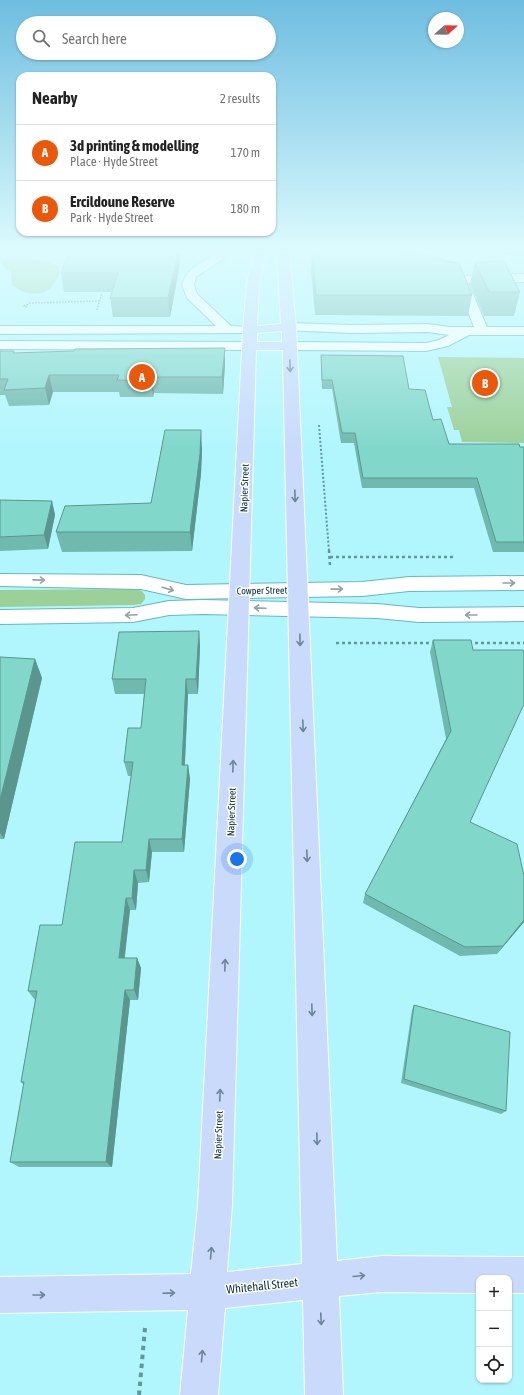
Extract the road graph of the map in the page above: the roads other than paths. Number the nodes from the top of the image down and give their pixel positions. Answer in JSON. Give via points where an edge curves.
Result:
{"nodes":[{"id":1,"x":215,"y":317,"type":"edge"},
{"id":2,"x":251,"y":317,"type":"edge"},
{"id":3,"x":288,"y":317,"type":"edge"},
{"id":4,"x":473,"y":317,"type":"edge"},
{"id":5,"x":289,"y":327,"type":"junction"},
{"id":6,"x":0,"y":330,"type":"edge"},
{"id":7,"x":227,"y":330,"type":"junction"},
{"id":8,"x":477,"y":331,"type":"junction"},
{"id":9,"x":505,"y":331,"type":"junction"},
{"id":10,"x":524,"y":332,"type":"edge"},
{"id":11,"x":250,"y":338,"type":"junction"},
{"id":12,"x":517,"y":344,"type":"dead end"},
{"id":13,"x":0,"y":345,"type":"edge"},
{"id":14,"x":290,"y":346,"type":"junction"},
{"id":15,"x":0,"y":580,"type":"edge"},
{"id":16,"x":484,"y":583,"type":"junction"},
{"id":17,"x":524,"y":583,"type":"edge"},
{"id":18,"x":240,"y":599,"type":"junction"},
{"id":19,"x":299,"y":600,"type":"junction"},
{"id":20,"x":493,"y":614,"type":"junction"},
{"id":21,"x":524,"y":614,"type":"edge"},
{"id":22,"x":0,"y":617,"type":"edge"},
{"id":23,"x":524,"y":1275,"type":"edge"},
{"id":24,"x":320,"y":1280,"type":"junction"},
{"id":25,"x":208,"y":1292,"type":"junction"},
{"id":26,"x":0,"y":1295,"type":"edge"},
{"id":27,"x":199,"y":1395,"type":"edge"},
{"id":28,"x":324,"y":1395,"type":"edge"}],
"edges":[{"from":1,"to":7,"type":"street"},
{"from":2,"to":11,"type":"main road","name":"Napier Street"},
{"from":3,"to":5,"type":"main road"},
{"from":4,"to":8,"type":"street"},
{"from":5,"to":8,"type":"street"},
{"from":5,"to":11,"type":"main road"},
{"from":5,"to":14,"type":"main road"},
{"from":6,"to":7,"type":"street"},
{"from":7,"to":11,"type":"street"},
{"from":8,"to":9,"type":"street"},
{"from":8,"to":14,"type":"street","via":[[426,346]]},
{"from":9,"to":10,"type":"street"},
{"from":9,"to":12,"type":"street"},
{"from":11,"to":13,"type":"street"},
{"from":11,"to":14,"type":"main road"},
{"from":11,"to":18,"type":"main road","name":"Napier Street"},
{"from":14,"to":19,"type":"main road","one_way":true},
{"from":15,"to":18,"type":"street","name":"Cowper Street","one_way":true,"via":[[128,582],[152,584],[180,592]]},
{"from":16,"to":17,"type":"street","name":"Cowper Street","one_way":true},
{"from":19,"to":16,"type":"street","name":"Cowper Street","one_way":true,"via":[[409,584]]},
{"from":16,"to":20,"type":"street"},
{"from":18,"to":19,"type":"street","name":"Cowper Street"},
{"from":18,"to":22,"type":"street","name":"Cowper Street","one_way":true,"via":[[133,615]]},
{"from":25,"to":18,"type":"main road","name":"Napier Street","one_way":true,"via":[[215,1205]]},
{"from":20,"to":19,"type":"street","name":"Cowper Street","one_way":true,"via":[[419,615]]},
{"from":19,"to":24,"type":"main road","one_way":true},
{"from":20,"to":21,"type":"street","name":"Cowper Street"},
{"from":24,"to":23,"type":"main road","name":"Whitehall Street","one_way":true,"via":[[382,1274]]},
{"from":24,"to":25,"type":"main road","name":"Whitehall Street"},
{"from":24,"to":28,"type":"main road","one_way":true},
{"from":26,"to":25,"type":"main road","name":"Whitehall Street","one_way":true},
{"from":27,"to":25,"type":"main road","name":"Napier Street","one_way":true}]}
